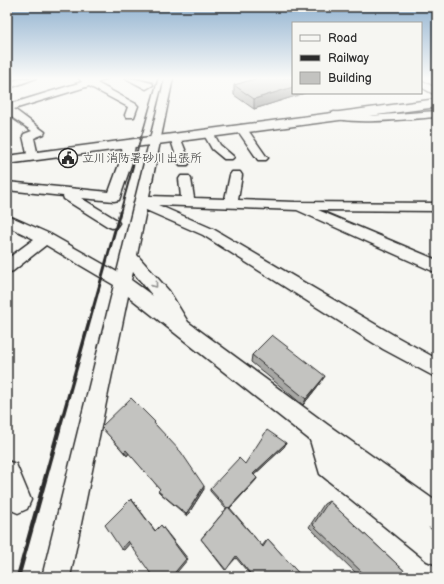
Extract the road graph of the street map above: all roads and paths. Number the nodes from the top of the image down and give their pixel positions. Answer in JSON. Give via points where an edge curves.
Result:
{"nodes":[{"id":1,"x":17,"y":105,"type":"edge"},
{"id":2,"x":132,"y":105,"type":"edge"},
{"id":3,"x":162,"y":105,"type":"edge"},
{"id":4,"x":411,"y":105,"type":"edge"},
{"id":5,"x":7,"y":109,"type":"edge"},
{"id":6,"x":437,"y":114,"type":"edge"},
{"id":7,"x":130,"y":115,"type":"dead end"},
{"id":8,"x":334,"y":115,"type":"junction"},
{"id":9,"x":241,"y":128,"type":"junction"},
{"id":10,"x":208,"y":133,"type":"junction"},
{"id":11,"x":176,"y":137,"type":"junction"},
{"id":12,"x":154,"y":140,"type":"junction"},
{"id":13,"x":129,"y":144,"type":"junction"},
{"id":14,"x":32,"y":156,"type":"junction"},
{"id":15,"x":228,"y":157,"type":"dead end"},
{"id":16,"x":262,"y":158,"type":"dead end"},
{"id":17,"x":7,"y":160,"type":"edge"},
{"id":18,"x":184,"y":162,"type":"dead end"},
{"id":19,"x":236,"y":175,"type":"dead end"},
{"id":20,"x":185,"y":179,"type":"dead end"},
{"id":21,"x":7,"y":186,"type":"edge"},
{"id":22,"x":64,"y":193,"type":"junction"},
{"id":23,"x":141,"y":201,"type":"junction"},
{"id":24,"x":188,"y":201,"type":"junction"},
{"id":25,"x":231,"y":203,"type":"junction"},
{"id":26,"x":296,"y":206,"type":"junction"},
{"id":27,"x":437,"y":207,"type":"edge"},
{"id":28,"x":7,"y":220,"type":"edge"},
{"id":29,"x":112,"y":223,"type":"dead end"},
{"id":30,"x":45,"y":238,"type":"junction"},
{"id":31,"x":128,"y":256,"type":"junction"},
{"id":32,"x":7,"y":267,"type":"edge"},
{"id":33,"x":437,"y":267,"type":"edge"},
{"id":34,"x":122,"y":282,"type":"junction"},
{"id":35,"x":182,"y":328,"type":"junction"},
{"id":36,"x":437,"y":369,"type":"edge"},
{"id":37,"x":320,"y":433,"type":"junction"},
{"id":38,"x":7,"y":473,"type":"edge"},
{"id":39,"x":18,"y":500,"type":"dead end"},
{"id":40,"x":437,"y":518,"type":"edge"},
{"id":41,"x":437,"y":552,"type":"edge"},
{"id":42,"x":56,"y":577,"type":"edge"}],
"edges":[{"from":1,"to":5,"type":"street"},
{"from":2,"to":7,"type":"street"},
{"from":3,"to":12,"type":"street"},
{"from":4,"to":8,"type":"main road"},
{"from":5,"to":14,"type":"street","via":[[40,132],[28,136]]},
{"from":6,"to":8,"type":"street","via":[[368,119]]},
{"from":8,"to":9,"type":"main road"},
{"from":9,"to":10,"type":"main road"},
{"from":9,"to":16,"type":"street"},
{"from":10,"to":11,"type":"main road"},
{"from":10,"to":15,"type":"street","via":[[216,147]]},
{"from":11,"to":12,"type":"main road"},
{"from":11,"to":18,"type":"street"},
{"from":12,"to":13,"type":"main road"},
{"from":12,"to":23,"type":"street"},
{"from":13,"to":14,"type":"main road"},
{"from":13,"to":22,"type":"street","via":[[127,159],[114,198]]},
{"from":14,"to":17,"type":"main road"},
{"from":19,"to":25,"type":"street"},
{"from":20,"to":24,"type":"street"},
{"from":21,"to":22,"type":"street"},
{"from":22,"to":29,"type":"street"},
{"from":23,"to":24,"type":"street"},
{"from":23,"to":31,"type":"street"},
{"from":23,"to":36,"type":"street","via":[[208,232]]},
{"from":24,"to":25,"type":"street"},
{"from":25,"to":26,"type":"street"},
{"from":26,"to":27,"type":"street"},
{"from":26,"to":33,"type":"street"},
{"from":28,"to":30,"type":"street"},
{"from":30,"to":32,"type":"street"},
{"from":30,"to":34,"type":"street"},
{"from":31,"to":34,"type":"street"},
{"from":31,"to":35,"type":"street","one_way":true,"via":[[169,302]]},
{"from":34,"to":35,"type":"street"},
{"from":34,"to":42,"type":"street"},
{"from":35,"to":37,"type":"street"},
{"from":37,"to":40,"type":"street"},
{"from":37,"to":41,"type":"street","via":[[328,466]]},
{"from":38,"to":39,"type":"street"}]}
